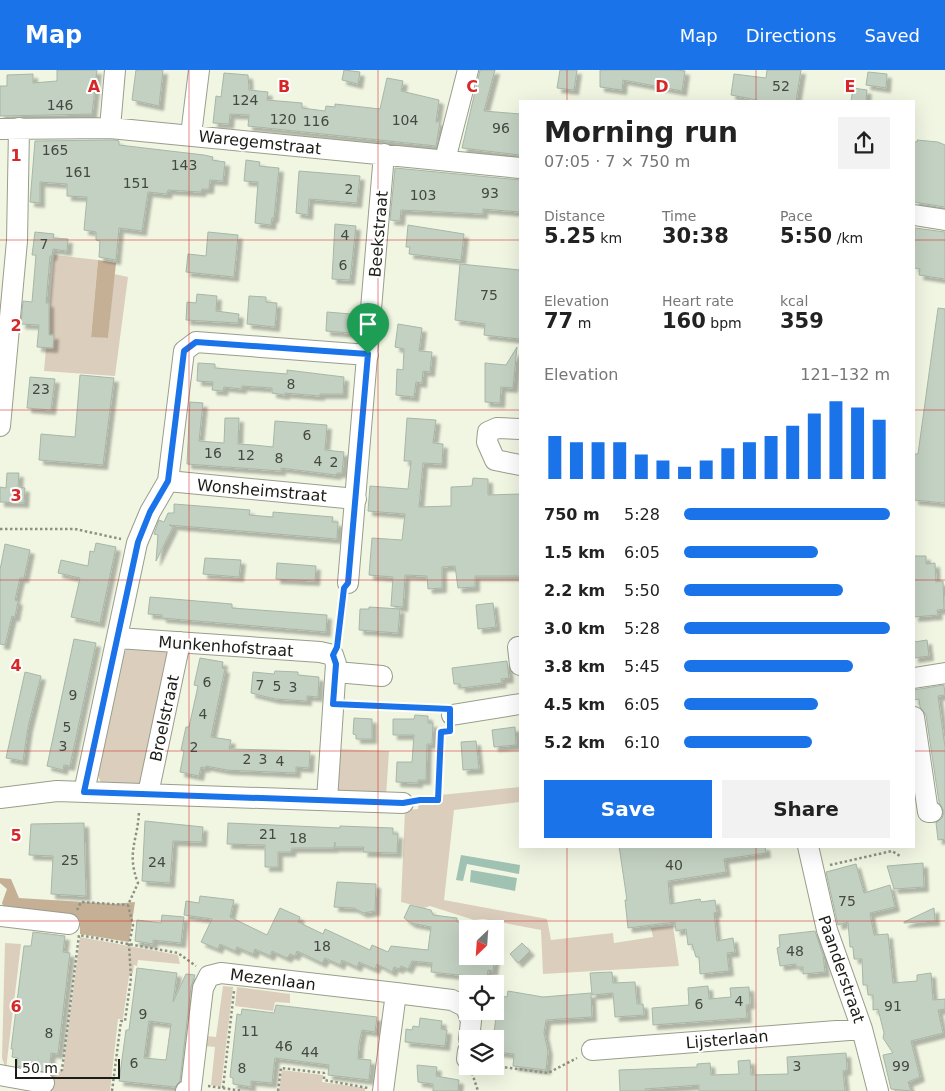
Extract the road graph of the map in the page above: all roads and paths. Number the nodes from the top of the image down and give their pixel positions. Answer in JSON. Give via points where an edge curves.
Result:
{"nodes":[{"id":1,"x":115,"y":70,"type":"edge"},
{"id":2,"x":199,"y":70,"type":"edge"},
{"id":3,"x":468,"y":70,"type":"edge"},
{"id":4,"x":110,"y":128,"type":"junction"},
{"id":5,"x":9,"y":129,"type":"edge"},
{"id":6,"x":191,"y":135,"type":"junction"},
{"id":7,"x":384,"y":154,"type":"junction"},
{"id":8,"x":445,"y":160,"type":"junction"},
{"id":9,"x":519,"y":168,"type":"edge"},
{"id":10,"x":915,"y":215,"type":"edge"},
{"id":11,"x":945,"y":220,"type":"edge"},
{"id":12,"x":368,"y":354,"type":"junction"},
{"id":13,"x":0,"y":426,"type":"edge"},
{"id":14,"x":519,"y":429,"type":"edge"},
{"id":15,"x":519,"y":465,"type":"edge"},
{"id":16,"x":168,"y":481,"type":"junction"},
{"id":17,"x":356,"y":498,"type":"junction"},
{"id":18,"x":0,"y":529,"type":"edge"},
{"id":19,"x":138,"y":542,"type":"junction"},
{"id":20,"x":348,"y":583,"type":"joint"},
{"id":21,"x":118,"y":638,"type":"junction"},
{"id":22,"x":180,"y":642,"type":"junction"},
{"id":23,"x":334,"y":663,"type":"junction"},
{"id":24,"x":945,"y":674,"type":"edge"},
{"id":25,"x":382,"y":676,"type":"dead end"},
{"id":26,"x":915,"y":678,"type":"edge"},
{"id":27,"x":333,"y":704,"type":"junction"},
{"id":28,"x":519,"y":704,"type":"edge"},
{"id":29,"x":452,"y":715,"type":"junction"},
{"id":30,"x":915,"y":724,"type":"edge"},
{"id":31,"x":84,"y":792,"type":"junction"},
{"id":32,"x":144,"y":794,"type":"junction"},
{"id":33,"x":0,"y":798,"type":"edge"},
{"id":34,"x":327,"y":800,"type":"junction"},
{"id":35,"x":403,"y":803,"type":"joint"},
{"id":36,"x":932,"y":812,"type":"dead end"},
{"id":37,"x":808,"y":848,"type":"edge"},
{"id":38,"x":900,"y":856,"type":"dead end"},
{"id":39,"x":812,"y":869,"type":"junction"},
{"id":40,"x":128,"y":905,"type":"junction"},
{"id":41,"x":0,"y":916,"type":"edge"},
{"id":42,"x":74,"y":930,"type":"junction"},
{"id":43,"x":129,"y":945,"type":"junction"},
{"id":44,"x":236,"y":975,"type":"junction"},
{"id":45,"x":210,"y":976,"type":"junction"},
{"id":46,"x":396,"y":994,"type":"junction"},
{"id":47,"x":862,"y":1029,"type":"junction"},
{"id":48,"x":470,"y":1030,"type":"edge"},
{"id":49,"x":592,"y":1050,"type":"joint"},
{"id":50,"x":504,"y":1067,"type":"edge"},
{"id":51,"x":0,"y":1075,"type":"edge"},
{"id":52,"x":473,"y":1075,"type":"edge"},
{"id":53,"x":44,"y":1084,"type":"joint"},
{"id":54,"x":189,"y":1087,"type":"edge"},
{"id":55,"x":223,"y":1088,"type":"junction"},
{"id":56,"x":112,"y":1091,"type":"edge"},
{"id":57,"x":243,"y":1091,"type":"edge"},
{"id":58,"x":278,"y":1091,"type":"edge"},
{"id":59,"x":383,"y":1091,"type":"edge"},
{"id":60,"x":478,"y":1091,"type":"edge"},
{"id":61,"x":878,"y":1091,"type":"edge"}],
"edges":[{"from":1,"to":4,"type":"street"},
{"from":2,"to":6,"type":"street"},
{"from":3,"to":8,"type":"street"},
{"from":4,"to":5,"type":"street","name":"Waregemstraat"},
{"from":4,"to":6,"type":"street","name":"Waregemstraat"},
{"from":5,"to":13,"type":"street","via":[[16,241]]},
{"from":6,"to":7,"type":"street","name":"Waregemstraat"},
{"from":7,"to":8,"type":"street","name":"Waregemstraat"},
{"from":7,"to":12,"type":"street","name":"Beekstraat"},
{"from":8,"to":9,"type":"street","name":"Waregemstraat"},
{"from":10,"to":11,"type":"street"},
{"from":12,"to":16,"type":"street","via":[[196,342],[184,351]]},
{"from":12,"to":17,"type":"street","name":"Beekstraat"},
{"from":14,"to":15,"type":"street","via":[[497,428],[488,432],[487,442],[495,460]]},
{"from":16,"to":17,"type":"street","name":"Wonsheimstraat"},
{"from":16,"to":19,"type":"street"},
{"from":17,"to":20,"type":"street","name":"Beekstraat"},
{"from":18,"to":19,"type":"path","via":[[75,529]]},
{"from":19,"to":21,"type":"street"},
{"from":20,"to":23,"type":"path","via":[[344,588]]},
{"from":21,"to":22,"type":"street","name":"Munkenhofstraat"},
{"from":21,"to":31,"type":"street"},
{"from":22,"to":23,"type":"street","name":"Munkenhofstraat","via":[[320,652]]},
{"from":22,"to":32,"type":"street","name":"Broelstraat"},
{"from":23,"to":25,"type":"street","name":"Munkenhofstraat"},
{"from":23,"to":27,"type":"street"},
{"from":24,"to":26,"type":"street"},
{"from":27,"to":29,"type":"path","via":[[450,709]]},
{"from":27,"to":34,"type":"street"},
{"from":28,"to":29,"type":"street"},
{"from":29,"to":35,"type":"path","via":[[450,731],[441,732],[438,800]]},
{"from":30,"to":36,"type":"street","via":[[928,812]]},
{"from":31,"to":32,"type":"street"},
{"from":31,"to":33,"type":"street"},
{"from":32,"to":34,"type":"street"},
{"from":32,"to":40,"type":"path","via":[[132,860],[138,883]]},
{"from":34,"to":35,"type":"street"},
{"from":37,"to":39,"type":"street","name":"Paanderstraat"},
{"from":38,"to":39,"type":"path","via":[[892,851]]},
{"from":39,"to":47,"type":"street","name":"Paanderstraat","via":[[827,930]]},
{"from":40,"to":42,"type":"path","via":[[81,902]]},
{"from":40,"to":43,"type":"path","via":[[133,925]]},
{"from":41,"to":42,"type":"street"},
{"from":42,"to":43,"type":"path"},
{"from":42,"to":53,"type":"path","via":[[62,1070],[48,1076]]},
{"from":43,"to":45,"type":"path","via":[[178,954]]},
{"from":43,"to":56,"type":"path","via":[[131,978],[125,1021],[121,1021]]},
{"from":44,"to":45,"type":"street","name":"Mezenlaan","via":[[221,973]]},
{"from":44,"to":46,"type":"street","name":"Mezenlaan"},
{"from":44,"to":55,"type":"path"},
{"from":45,"to":54,"type":"street","name":"Mezenlaan","via":[[203,988]]},
{"from":46,"to":48,"type":"street","name":"Mezenlaan","via":[[452,1000],[466,1007],[471,1021]]},
{"from":46,"to":59,"type":"street"},
{"from":47,"to":49,"type":"street","name":"Lijsterlaan"},
{"from":47,"to":61,"type":"street","name":"Paanderstraat"},
{"from":49,"to":50,"type":"path","via":[[548,1073]]},
{"from":51,"to":53,"type":"street"},
{"from":52,"to":60,"type":"path"},
{"from":54,"to":55,"type":"path"},
{"from":55,"to":57,"type":"path"},
{"from":58,"to":59,"type":"path","via":[[281,1068],[324,1073],[324,1080]]}]}
